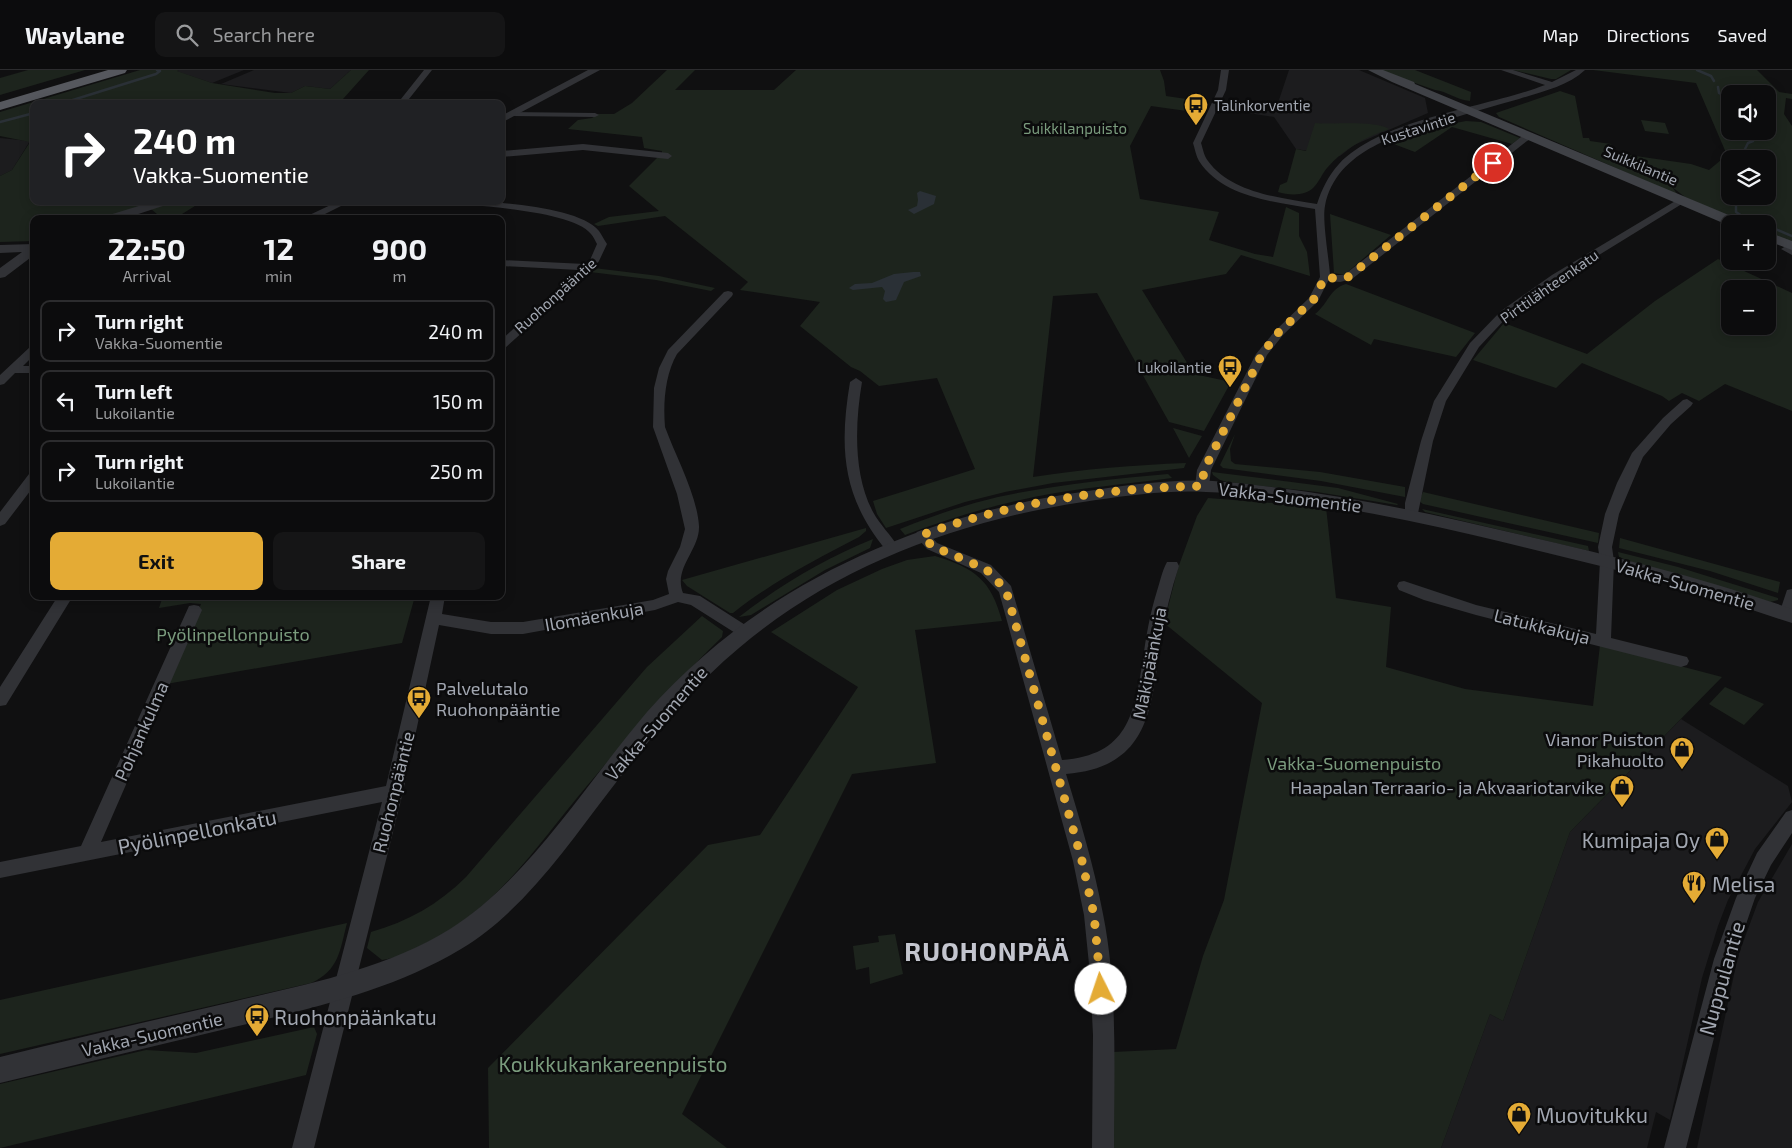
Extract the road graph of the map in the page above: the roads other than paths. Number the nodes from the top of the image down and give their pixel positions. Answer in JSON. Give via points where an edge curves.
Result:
{"nodes":[{"id":1,"x":103,"y":70,"type":"edge"},
{"id":2,"x":120,"y":70,"type":"edge"},
{"id":3,"x":428,"y":70,"type":"edge"},
{"id":4,"x":595,"y":70,"type":"edge"},
{"id":5,"x":1225,"y":70,"type":"edge"},
{"id":6,"x":1373,"y":70,"type":"edge"},
{"id":7,"x":1505,"y":70,"type":"edge"},
{"id":8,"x":1582,"y":70,"type":"edge"},
{"id":9,"x":1554,"y":85,"type":"junction"},
{"id":10,"x":404,"y":100,"type":"edge"},
{"id":11,"x":0,"y":101,"type":"edge"},
{"id":12,"x":0,"y":106,"type":"edge"},
{"id":13,"x":1472,"y":110,"type":"junction"},
{"id":14,"x":512,"y":114,"type":"junction"},
{"id":15,"x":596,"y":115,"type":"dead end"},
{"id":16,"x":505,"y":118,"type":"edge"},
{"id":17,"x":1532,"y":136,"type":"junction"},
{"id":18,"x":505,"y":154,"type":"edge"},
{"id":19,"x":668,"y":156,"type":"dead end"},
{"id":20,"x":1682,"y":200,"type":"junction"},
{"id":21,"x":155,"y":205,"type":"edge"},
{"id":22,"x":338,"y":205,"type":"edge"},
{"id":23,"x":491,"y":205,"type":"edge"},
{"id":24,"x":1320,"y":207,"type":"junction"},
{"id":25,"x":123,"y":215,"type":"edge"},
{"id":26,"x":315,"y":215,"type":"edge"},
{"id":27,"x":1721,"y":217,"type":"edge"},
{"id":28,"x":1776,"y":241,"type":"edge"},
{"id":29,"x":30,"y":248,"type":"edge"},
{"id":30,"x":0,"y":249,"type":"edge"},
{"id":31,"x":1790,"y":249,"type":"edge"},
{"id":32,"x":30,"y":251,"type":"edge"},
{"id":33,"x":505,"y":263,"type":"edge"},
{"id":34,"x":589,"y":267,"type":"junction"},
{"id":35,"x":0,"y":274,"type":"edge"},
{"id":36,"x":1325,"y":277,"type":"junction"},
{"id":37,"x":728,"y":294,"type":"dead end"},
{"id":38,"x":505,"y":342,"type":"edge"},
{"id":39,"x":30,"y":353,"type":"edge"},
{"id":40,"x":30,"y":369,"type":"edge"},
{"id":41,"x":12,"y":370,"type":"junction"},
{"id":42,"x":0,"y":381,"type":"edge"},
{"id":43,"x":856,"y":382,"type":"dead end"},
{"id":44,"x":1687,"y":403,"type":"dead end"},
{"id":45,"x":30,"y":482,"type":"edge"},
{"id":46,"x":1202,"y":486,"type":"junction"},
{"id":47,"x":1412,"y":514,"type":"junction"},
{"id":48,"x":0,"y":521,"type":"edge"},
{"id":49,"x":922,"y":535,"type":"junction"},
{"id":50,"x":891,"y":547,"type":"junction"},
{"id":51,"x":1607,"y":561,"type":"junction"},
{"id":52,"x":1172,"y":566,"type":"dead end"},
{"id":53,"x":1404,"y":586,"type":"dead end"},
{"id":54,"x":1792,"y":594,"type":"edge"},
{"id":55,"x":677,"y":597,"type":"junction"},
{"id":56,"x":63,"y":600,"type":"edge"},
{"id":57,"x":437,"y":600,"type":"edge"},
{"id":58,"x":194,"y":610,"type":"dead end"},
{"id":59,"x":1790,"y":615,"type":"edge"},
{"id":60,"x":433,"y":618,"type":"junction"},
{"id":61,"x":745,"y":632,"type":"junction"},
{"id":62,"x":1603,"y":641,"type":"junction"},
{"id":63,"x":1681,"y":661,"type":"dead end"},
{"id":64,"x":0,"y":700,"type":"edge"},
{"id":65,"x":1056,"y":768,"type":"junction"},
{"id":66,"x":394,"y":792,"type":"junction"},
{"id":67,"x":1792,"y":818,"type":"edge"},
{"id":68,"x":87,"y":852,"type":"junction"},
{"id":69,"x":0,"y":870,"type":"edge"},
{"id":70,"x":346,"y":987,"type":"junction"},
{"id":71,"x":0,"y":1070,"type":"edge"},
{"id":72,"x":303,"y":1148,"type":"edge"},
{"id":73,"x":1103,"y":1148,"type":"edge"},
{"id":74,"x":1675,"y":1148,"type":"edge"}],
"edges":[{"from":1,"to":11,"type":"highway"},
{"from":2,"to":12,"type":"highway"},
{"from":3,"to":10,"type":"street"},
{"from":4,"to":14,"type":"street"},
{"from":5,"to":24,"type":"street","via":[[1222,90],[1197,142],[1204,165],[1221,179],[1240,188]]},
{"from":6,"to":13,"type":"main road","name":"Suikkilantie"},
{"from":7,"to":9,"type":"street"},
{"from":8,"to":9,"type":"street","name":"Kustavintie"},
{"from":9,"to":13,"type":"street","name":"Kustavintie"},
{"from":13,"to":17,"type":"main road","name":"Suikkilantie"},
{"from":13,"to":24,"type":"street","name":"Kustavintie","via":[[1402,130],[1364,149],[1342,166],[1329,183]]},
{"from":14,"to":15,"type":"street"},
{"from":14,"to":16,"type":"street"},
{"from":17,"to":20,"type":"main road","name":"Suikkilantie"},
{"from":17,"to":36,"type":"street","via":[[1522,140],[1348,277]]},
{"from":18,"to":19,"type":"street","via":[[583,147]]},
{"from":20,"to":27,"type":"main road","name":"Suikkilantie"},
{"from":20,"to":47,"type":"street","name":"Pirttilähteenkatu","via":[[1556,277],[1506,313],[1474,345],[1440,401],[1427,441]]},
{"from":21,"to":25,"type":"street"},
{"from":22,"to":26,"type":"street"},
{"from":23,"to":34,"type":"street","name":"Ruohonpääntie","via":[[570,218],[589,226],[598,233],[602,242],[600,255]]},
{"from":24,"to":36,"type":"street","name":"Kustavintie"},
{"from":28,"to":31,"type":"main road"},
{"from":29,"to":30,"type":"street"},
{"from":32,"to":35,"type":"street"},
{"from":33,"to":34,"type":"street"},
{"from":34,"to":38,"type":"street","name":"Ruohonpääntie"},
{"from":36,"to":46,"type":"street","via":[[1314,299],[1278,333],[1262,354],[1204,470]]},
{"from":37,"to":55,"type":"street","via":[[672,352],[663,378],[659,427],[692,527],[672,579]]},
{"from":39,"to":41,"type":"street"},
{"from":40,"to":41,"type":"street"},
{"from":41,"to":42,"type":"street"},
{"from":43,"to":50,"type":"street","via":[[851,434],[856,480],[866,510]]},
{"from":44,"to":51,"type":"street","via":[[1637,456],[1612,514]]},
{"from":45,"to":48,"type":"street"},
{"from":46,"to":47,"type":"street","name":"Vakka-Suomentie","via":[[1330,499]]},
{"from":46,"to":49,"type":"street","name":"Vakka-Suomentie","via":[[1129,491],[1038,503],[962,521]]},
{"from":47,"to":51,"type":"street","name":"Vakka-Suomentie"},
{"from":49,"to":50,"type":"street","name":"Vakka-Suomentie"},
{"from":49,"to":65,"type":"street","via":[[932,546],[986,569],[1006,590]]},
{"from":50,"to":61,"type":"street","name":"Vakka-Suomentie","via":[[840,570]]},
{"from":51,"to":59,"type":"street","name":"Vakka-Suomentie","via":[[1720,591]]},
{"from":51,"to":62,"type":"street"},
{"from":52,"to":65,"type":"street","name":"Mäkipäänkuja","via":[[1160,602],[1144,708],[1136,728],[1125,744],[1109,755],[1086,765]]},
{"from":53,"to":62,"type":"street","name":"Latukkakuja","via":[[1476,610]]},
{"from":54,"to":59,"type":"street"},
{"from":55,"to":60,"type":"street","name":"Ilomäenkuja","via":[[655,605],[523,628],[492,628]]},
{"from":55,"to":61,"type":"street","via":[[695,600]]},
{"from":56,"to":64,"type":"street"},
{"from":57,"to":60,"type":"street","name":"Ruohonpääntie"},
{"from":58,"to":68,"type":"street","name":"Pohjankulma"},
{"from":60,"to":66,"type":"street","name":"Ruohonpääntie"},
{"from":61,"to":70,"type":"street","name":"Vakka-Suomentie","via":[[676,695],[540,862],[489,914],[462,935],[430,953]]},
{"from":62,"to":63,"type":"street","name":"Latukkakuja"},
{"from":65,"to":73,"type":"street","via":[[1094,915],[1104,1035]]},
{"from":66,"to":68,"type":"street","name":"Pyölinpellonkatu"},
{"from":66,"to":70,"type":"street","name":"Ruohonpääntie"},
{"from":67,"to":74,"type":"street","name":"Nuppulantie","via":[[1760,867],[1724,959]]},
{"from":68,"to":69,"type":"street","name":"Pyölinpellonkatu"},
{"from":70,"to":71,"type":"street","name":"Vakka-Suomentie"},
{"from":70,"to":72,"type":"street"}]}
